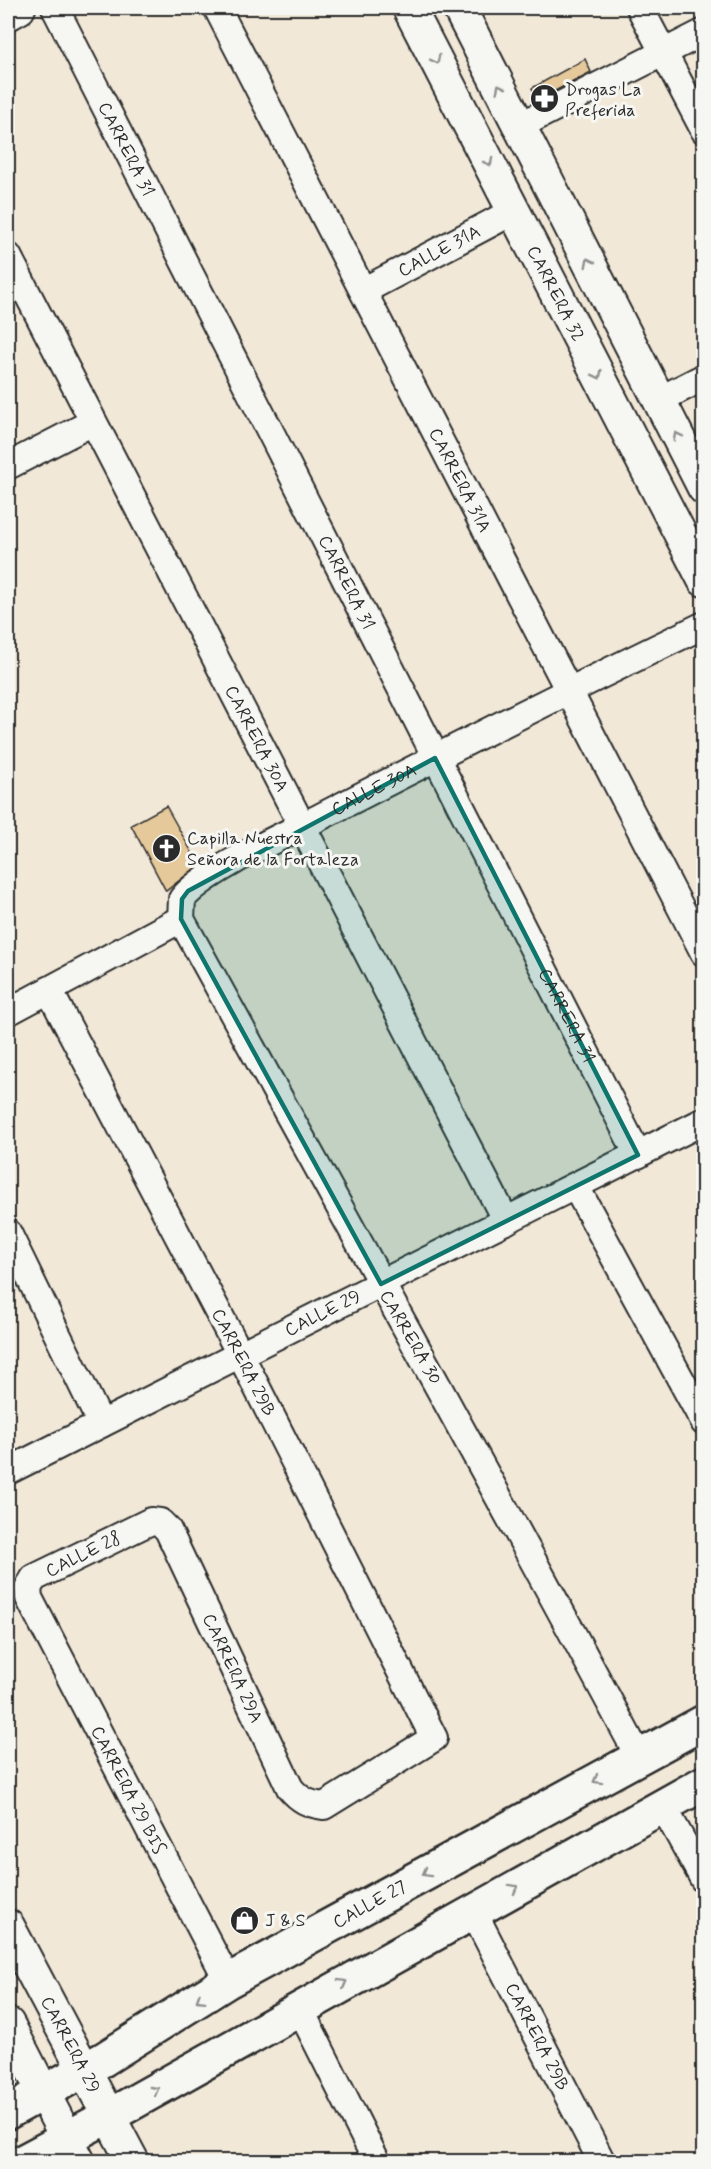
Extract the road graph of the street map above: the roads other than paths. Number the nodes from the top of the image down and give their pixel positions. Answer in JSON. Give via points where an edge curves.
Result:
{"nodes":[{"id":1,"x":19,"y":8,"type":"edge"},
{"id":2,"x":55,"y":8,"type":"edge"},
{"id":3,"x":217,"y":8,"type":"edge"},
{"id":4,"x":409,"y":8,"type":"edge"},
{"id":5,"x":459,"y":8,"type":"edge"},
{"id":6,"x":640,"y":8,"type":"edge"},
{"id":7,"x":8,"y":14,"type":"edge"},
{"id":8,"x":704,"y":32,"type":"edge"},
{"id":9,"x":664,"y":53,"type":"junction"},
{"id":10,"x":519,"y":126,"type":"junction"},
{"id":11,"x":704,"y":130,"type":"edge"},
{"id":12,"x":514,"y":211,"type":"junction"},
{"id":13,"x":8,"y":256,"type":"edge"},
{"id":14,"x":363,"y":291,"type":"junction"},
{"id":15,"x":704,"y":377,"type":"edge"},
{"id":16,"x":659,"y":400,"type":"junction"},
{"id":17,"x":93,"y":422,"type":"junction"},
{"id":18,"x":8,"y":466,"type":"edge"},
{"id":19,"x":704,"y":488,"type":"edge"},
{"id":20,"x":704,"y":580,"type":"edge"},
{"id":21,"x":704,"y":625,"type":"edge"},
{"id":22,"x":568,"y":690,"type":"junction"},
{"id":23,"x":435,"y":758,"type":"junction"},
{"id":24,"x":301,"y":827,"type":"junction"},
{"id":25,"x":181,"y":919,"type":"junction"},
{"id":26,"x":704,"y":953,"type":"edge"},
{"id":27,"x":49,"y":990,"type":"junction"},
{"id":28,"x":8,"y":1012,"type":"edge"},
{"id":29,"x":704,"y":1121,"type":"edge"},
{"id":30,"x":638,"y":1155,"type":"junction"},
{"id":31,"x":576,"y":1187,"type":"junction"},
{"id":32,"x":506,"y":1221,"type":"junction"},
{"id":33,"x":8,"y":1233,"type":"edge"},
{"id":34,"x":381,"y":1284,"type":"junction"},
{"id":35,"x":240,"y":1354,"type":"junction"},
{"id":36,"x":704,"y":1422,"type":"edge"},
{"id":37,"x":101,"y":1424,"type":"junction"},
{"id":38,"x":8,"y":1471,"type":"edge"},
{"id":39,"x":151,"y":1521,"type":"joint"},
{"id":40,"x":29,"y":1598,"type":"joint"},
{"id":41,"x":704,"y":1722,"type":"edge"},
{"id":42,"x":639,"y":1757,"type":"junction"},
{"id":43,"x":704,"y":1783,"type":"edge"},
{"id":44,"x":324,"y":1806,"type":"joint"},
{"id":45,"x":663,"y":1806,"type":"junction"},
{"id":46,"x":704,"y":1880,"type":"edge"},
{"id":47,"x":473,"y":1911,"type":"junction"},
{"id":48,"x":8,"y":1926,"type":"edge"},
{"id":49,"x":228,"y":1982,"type":"junction"},
{"id":50,"x":299,"y":2007,"type":"junction"},
{"id":51,"x":8,"y":2024,"type":"edge"},
{"id":52,"x":85,"y":2070,"type":"junction"},
{"id":53,"x":44,"y":2094,"type":"junction"},
{"id":54,"x":8,"y":2112,"type":"edge"},
{"id":55,"x":110,"y":2115,"type":"junction"},
{"id":56,"x":73,"y":2150,"type":"edge"},
{"id":57,"x":21,"y":2162,"type":"edge"},
{"id":58,"x":133,"y":2162,"type":"edge"},
{"id":59,"x":377,"y":2162,"type":"edge"},
{"id":60,"x":602,"y":2162,"type":"edge"}],
"edges":[{"from":1,"to":7,"type":"street"},
{"from":2,"to":23,"type":"street","name":"CARRERA 31"},
{"from":3,"to":14,"type":"street","name":"CARRERA 31A"},
{"from":4,"to":12,"type":"street","name":"CARRERA 32","one_way":true},
{"from":10,"to":5,"type":"street","one_way":true},
{"from":6,"to":9,"type":"street"},
{"from":8,"to":9,"type":"street"},
{"from":9,"to":10,"type":"street"},
{"from":9,"to":11,"type":"street"},
{"from":16,"to":10,"type":"street","one_way":true},
{"from":12,"to":14,"type":"street","name":"CALLE 31A"},
{"from":12,"to":20,"type":"street","name":"CARRERA 32","one_way":true},
{"from":13,"to":17,"type":"street","name":"CARRERA 30A"},
{"from":14,"to":22,"type":"street","name":"CARRERA 31A"},
{"from":15,"to":16,"type":"street"},
{"from":19,"to":16,"type":"street","one_way":true},
{"from":17,"to":18,"type":"street"},
{"from":17,"to":24,"type":"street","name":"CARRERA 30A"},
{"from":21,"to":22,"type":"street","name":"CALLE 30A"},
{"from":22,"to":23,"type":"street","name":"CALLE 30A"},
{"from":22,"to":26,"type":"street","name":"CARRERA 31A"},
{"from":23,"to":24,"type":"street","name":"CALLE 30A"},
{"from":23,"to":30,"type":"street","name":"CARRERA 31"},
{"from":24,"to":25,"type":"street","name":"CALLE 30A","via":[[200,881],[182,899]]},
{"from":24,"to":32,"type":"street","name":"CARRERA 30A"},
{"from":25,"to":27,"type":"street"},
{"from":25,"to":34,"type":"street","name":"CARRERA 30"},
{"from":27,"to":28,"type":"street"},
{"from":27,"to":35,"type":"street","name":"CARRERA 29B"},
{"from":29,"to":30,"type":"street","name":"CALLE 29"},
{"from":30,"to":31,"type":"street","name":"CALLE 29"},
{"from":31,"to":32,"type":"street","name":"CALLE 29"},
{"from":31,"to":36,"type":"street"},
{"from":32,"to":34,"type":"street","name":"CALLE 29"},
{"from":33,"to":37,"type":"street"},
{"from":34,"to":35,"type":"street","name":"CALLE 29"},
{"from":34,"to":42,"type":"street","name":"CARRERA 30"},
{"from":35,"to":37,"type":"street","name":"CALLE 29"},
{"from":35,"to":44,"type":"street","name":"CARRERA 29B","via":[[434,1738]]},
{"from":37,"to":38,"type":"street","name":"CALLE 29"},
{"from":39,"to":40,"type":"street","name":"CALLE 28","via":[[34,1578],[28,1588]]},
{"from":39,"to":44,"type":"street","name":"CARRERA 29A","via":[[160,1522],[168,1530],[290,1788],[310,1805]]},
{"from":40,"to":49,"type":"street","name":"CARRERA 29 BIS"},
{"from":41,"to":42,"type":"main road","name":"CALLE 27"},
{"from":42,"to":49,"type":"main road","name":"CALLE 27","one_way":true},
{"from":43,"to":45,"type":"main road"},
{"from":45,"to":46,"type":"street"},
{"from":47,"to":45,"type":"main road","one_way":true},
{"from":50,"to":47,"type":"main road","one_way":true},
{"from":47,"to":60,"type":"street","name":"CARRERA 29B"},
{"from":48,"to":52,"type":"street","name":"CARRERA 29"},
{"from":49,"to":52,"type":"main road","name":"CALLE 27","one_way":true},
{"from":55,"to":50,"type":"main road","one_way":true},
{"from":50,"to":59,"type":"street"},
{"from":51,"to":53,"type":"street"},
{"from":52,"to":53,"type":"main road","name":"CALLE 27"},
{"from":52,"to":55,"type":"street","name":"CARRERA 29"},
{"from":53,"to":54,"type":"main road","name":"CALLE 27"},
{"from":53,"to":56,"type":"street"},
{"from":55,"to":56,"type":"main road"},
{"from":55,"to":58,"type":"street","name":"CARRERA 29"},
{"from":56,"to":57,"type":"main road"}]}
